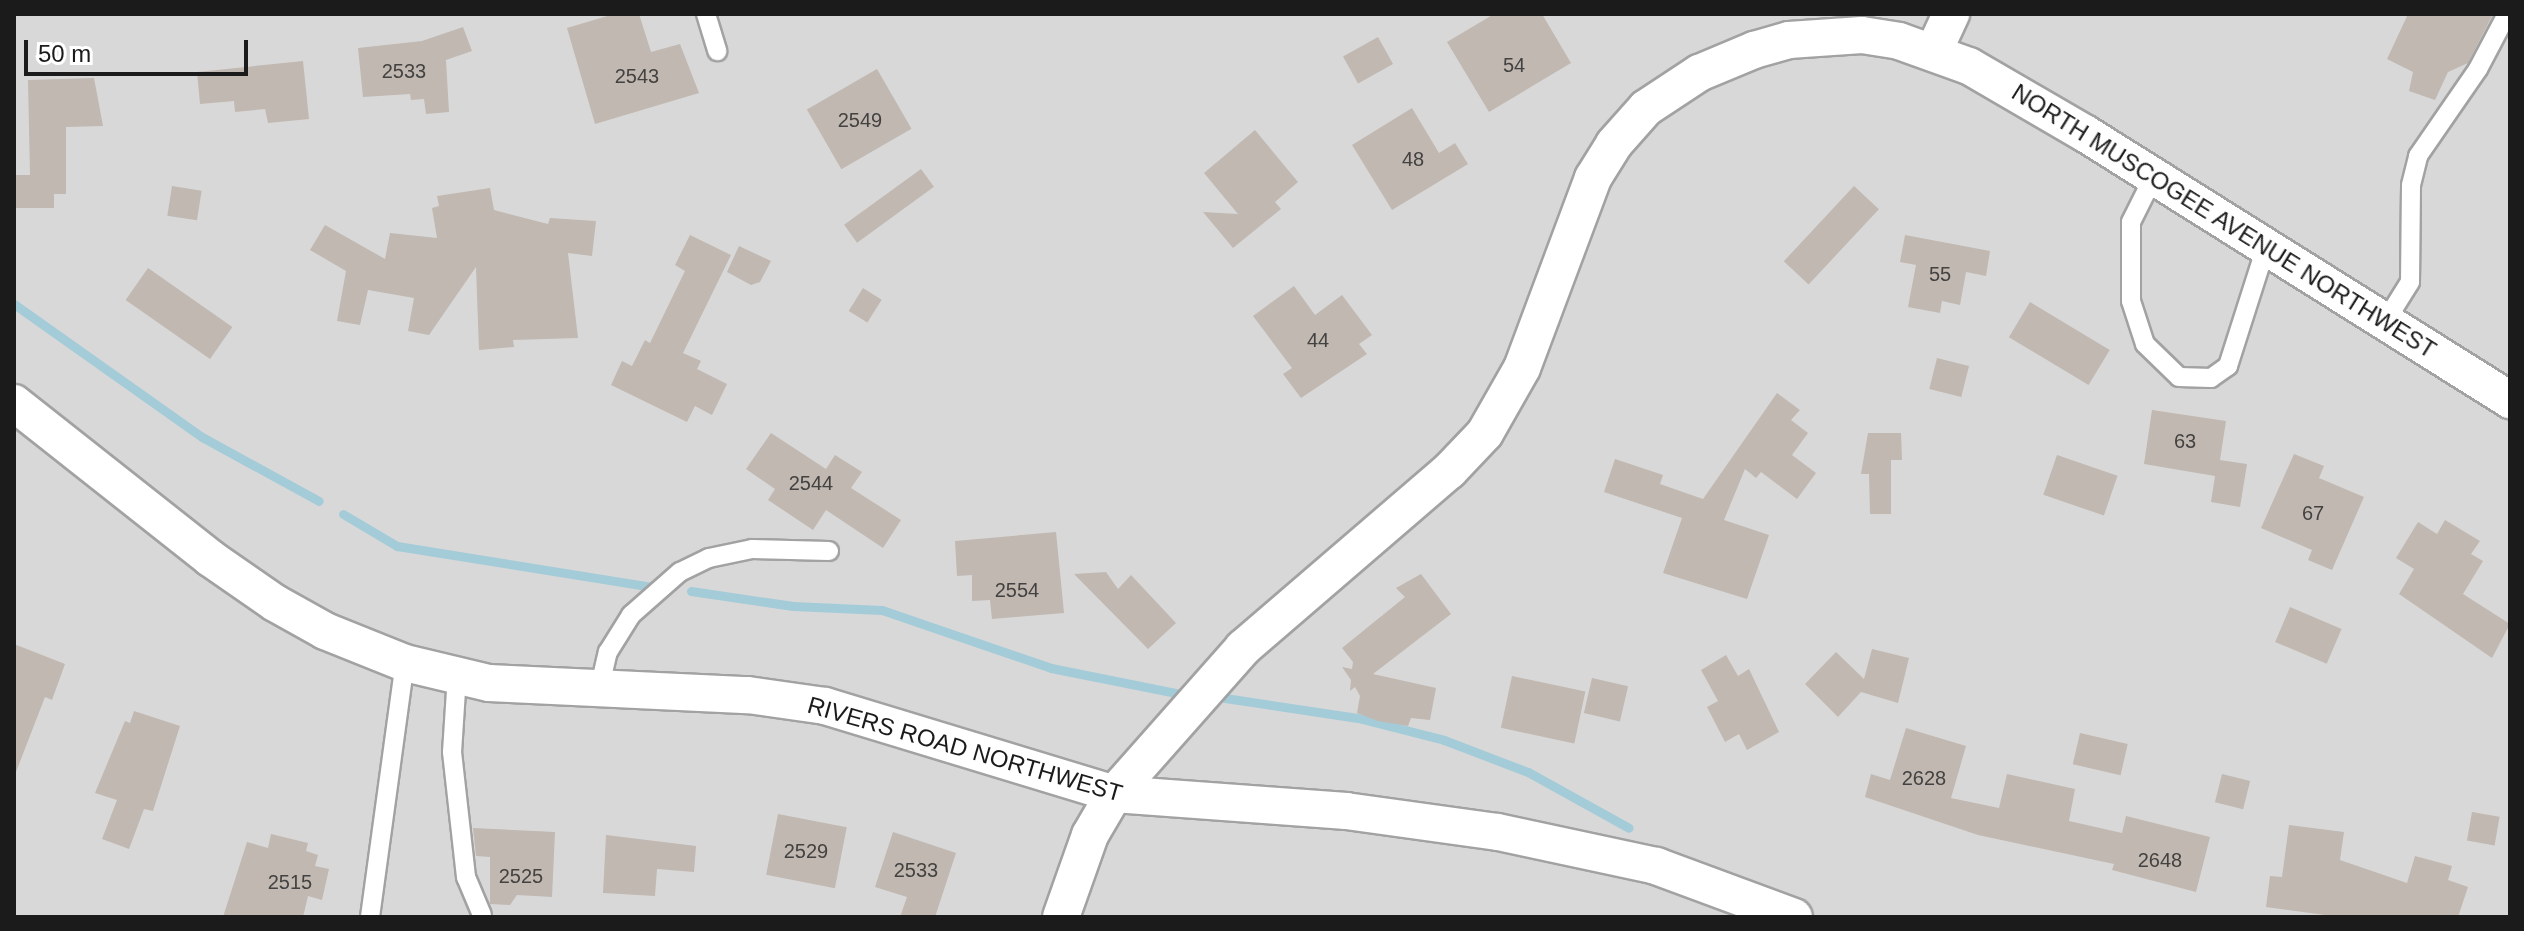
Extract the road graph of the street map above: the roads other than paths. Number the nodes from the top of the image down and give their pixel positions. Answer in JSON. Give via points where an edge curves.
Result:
{"nodes":[{"id":1,"x":706,"y":14,"type":"edge"},
{"id":2,"x":1951,"y":14,"type":"edge"},
{"id":3,"x":2507,"y":14,"type":"edge"},
{"id":4,"x":717,"y":51,"type":"dead end"},
{"id":5,"x":1934,"y":51,"type":"junction"},
{"id":6,"x":2154,"y":176,"type":"junction"},
{"id":7,"x":2266,"y":247,"type":"junction"},
{"id":8,"x":2385,"y":322,"type":"junction"},
{"id":9,"x":2510,"y":400,"type":"edge"},
{"id":10,"x":14,"y":403,"type":"edge"},
{"id":11,"x":829,"y":551,"type":"dead end"},
{"id":12,"x":405,"y":663,"type":"junction"},
{"id":13,"x":457,"y":675,"type":"junction"},
{"id":14,"x":599,"y":690,"type":"junction"},
{"id":15,"x":1114,"y":794,"type":"junction"},
{"id":16,"x":482,"y":915,"type":"edge"},
{"id":17,"x":370,"y":917,"type":"edge"},
{"id":18,"x":1061,"y":917,"type":"edge"},
{"id":19,"x":1794,"y":917,"type":"edge"}],
"edges":[{"from":1,"to":4,"type":"lane"},
{"from":2,"to":5,"type":"street"},
{"from":3,"to":8,"type":"lane","via":[[2478,69],[2418,156],[2411,185],[2410,282]]},
{"from":5,"to":6,"type":"street","name":"NORTH MUSCOGEE AVENUE NORTHWEST","via":[[1998,80]]},
{"from":5,"to":15,"type":"street","name":"NORTH MUSCOGEE AVENUE NORTHWEST","via":[[1862,35],[1789,40],[1699,73],[1646,108],[1593,178],[1522,368],[1485,433],[1449,471],[1243,648]]},
{"from":6,"to":7,"type":"street","name":"NORTH MUSCOGEE AVENUE NORTHWEST"},
{"from":6,"to":7,"type":"lane","via":[[2131,222],[2131,301],[2145,344],[2179,377],[2211,378],[2228,366]]},
{"from":7,"to":8,"type":"street","name":"NORTH MUSCOGEE AVENUE NORTHWEST"},
{"from":8,"to":9,"type":"street","name":"NORTH MUSCOGEE AVENUE NORTHWEST"},
{"from":10,"to":12,"type":"street","name":"RIVERS ROAD NORTHWEST","via":[[275,603],[325,631]]},
{"from":11,"to":14,"type":"lane","via":[[752,549],[709,558],[680,572],[631,615],[608,652]]},
{"from":12,"to":13,"type":"street","name":"RIVERS ROAD NORTHWEST"},
{"from":12,"to":17,"type":"lane"},
{"from":13,"to":14,"type":"street","name":"RIVERS ROAD NORTHWEST","via":[[489,683]]},
{"from":13,"to":16,"type":"lane","via":[[452,752],[466,877]]},
{"from":14,"to":15,"type":"street","name":"RIVERS ROAD NORTHWEST","via":[[748,695],[825,706]]},
{"from":15,"to":18,"type":"street","name":"NORTH MUSCOGEE AVENUE NORTHWEST","via":[[1090,835]]},
{"from":15,"to":19,"type":"street","name":"RIVERS ROAD NORTHWEST","via":[[1346,811],[1529,837],[1656,866]]}]}
